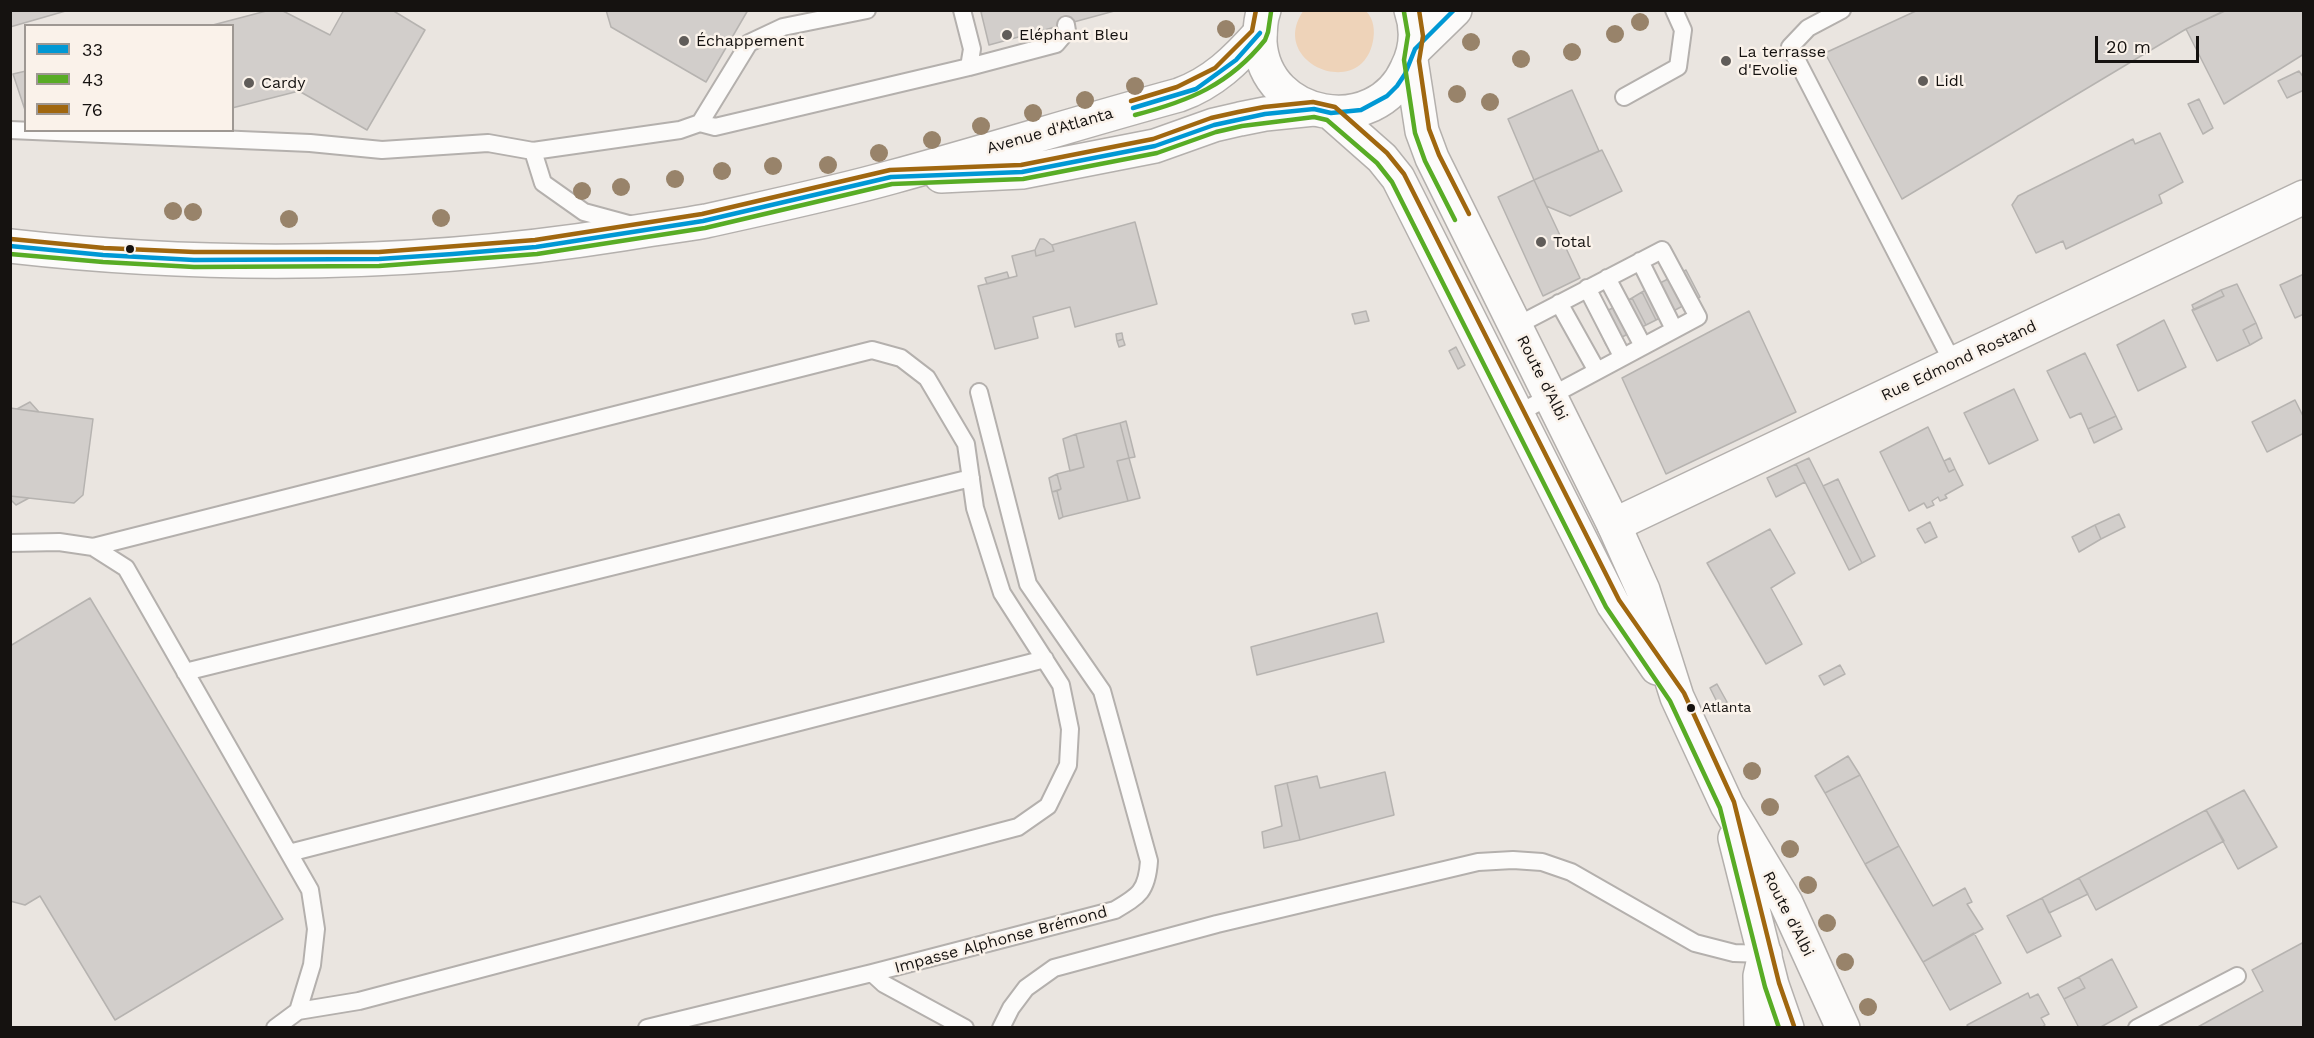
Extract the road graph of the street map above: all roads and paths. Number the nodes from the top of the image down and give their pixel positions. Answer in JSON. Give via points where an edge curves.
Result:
{"nodes":[{"id":1,"x":867,"y":10,"type":"edge"},
{"id":2,"x":962,"y":10,"type":"edge"},
{"id":3,"x":1412,"y":10,"type":"edge"},
{"id":4,"x":1455,"y":10,"type":"edge"},
{"id":5,"x":1674,"y":10,"type":"edge"},
{"id":6,"x":1842,"y":10,"type":"edge"},
{"id":7,"x":1262,"y":22,"type":"edge"},
{"id":8,"x":1066,"y":25,"type":"dead end"},
{"id":9,"x":1413,"y":55,"type":"junction"},
{"id":10,"x":969,"y":67,"type":"junction"},
{"id":11,"x":1624,"y":97,"type":"dead end"},
{"id":12,"x":1323,"y":111,"type":"junction"},
{"id":13,"x":700,"y":123,"type":"junction"},
{"id":14,"x":56,"y":132,"type":"edge"},
{"id":15,"x":533,"y":151,"type":"junction"},
{"id":16,"x":891,"y":177,"type":"junction"},
{"id":17,"x":2304,"y":197,"type":"edge"},
{"id":18,"x":651,"y":229,"type":"junction"},
{"id":19,"x":10,"y":246,"type":"edge"},
{"id":20,"x":1640,"y":261,"type":"junction"},
{"id":21,"x":1607,"y":278,"type":"junction"},
{"id":22,"x":1587,"y":288,"type":"junction"},
{"id":23,"x":1560,"y":303,"type":"junction"},
{"id":24,"x":1516,"y":326,"type":"junction"},
{"id":25,"x":1674,"y":328,"type":"junction"},
{"id":26,"x":1643,"y":346,"type":"junction"},
{"id":27,"x":1622,"y":356,"type":"junction"},
{"id":28,"x":1953,"y":363,"type":"junction"},
{"id":29,"x":1597,"y":371,"type":"junction"},
{"id":30,"x":978,"y":392,"type":"dead end"},
{"id":31,"x":1551,"y":395,"type":"junction"},
{"id":32,"x":1517,"y":414,"type":"junction"},
{"id":33,"x":971,"y":478,"type":"junction"},
{"id":34,"x":1614,"y":525,"type":"junction"},
{"id":35,"x":10,"y":543,"type":"edge"},
{"id":36,"x":93,"y":547,"type":"junction"},
{"id":37,"x":1045,"y":659,"type":"junction"},
{"id":38,"x":185,"y":672,"type":"junction"},
{"id":39,"x":1677,"y":697,"type":"junction"},
{"id":40,"x":1726,"y":805,"type":"junction"},
{"id":41,"x":289,"y":853,"type":"junction"},
{"id":42,"x":1764,"y":954,"type":"junction"},
{"id":43,"x":872,"y":973,"type":"junction"},
{"id":44,"x":2237,"y":976,"type":"dead end"},
{"id":45,"x":298,"y":1011,"type":"junction"},
{"id":46,"x":275,"y":1028,"type":"edge"},
{"id":47,"x":647,"y":1028,"type":"edge"},
{"id":48,"x":965,"y":1028,"type":"edge"},
{"id":49,"x":1001,"y":1028,"type":"edge"},
{"id":50,"x":1761,"y":1028,"type":"edge"},
{"id":51,"x":1787,"y":1028,"type":"edge"},
{"id":52,"x":1843,"y":1028,"type":"edge"},
{"id":53,"x":2137,"y":1028,"type":"edge"}],
"edges":[{"from":1,"to":13,"type":"lane","via":[[783,27],[749,43]]},
{"from":2,"to":10,"type":"lane","via":[[972,49]]},
{"from":3,"to":9,"type":"main road","name":"Route d'Albi","via":[[1416,32]]},
{"from":4,"to":9,"type":"main road","name":"Avenue d'Atlanta"},
{"from":5,"to":11,"type":"lane","via":[[1683,30],[1678,67]]},
{"from":6,"to":28,"type":"lane","via":[[1808,28],[1790,47]]},
{"from":7,"to":12,"type":"main road","name":"Route d'Albi","via":[[1264,61],[1279,86],[1301,104]]},
{"from":7,"to":16,"type":"main road","name":"Avenue d'Atlanta","via":[[1236,60],[1196,89]]},
{"from":8,"to":10,"type":"lane","via":[[1067,31],[1056,44]]},
{"from":9,"to":12,"type":"main road","name":"Avenue d'Atlanta","via":[[1405,74],[1387,96],[1361,110]]},
{"from":9,"to":24,"type":"main road","name":"Route d'Albi","via":[[1422,131]]},
{"from":10,"to":13,"type":"lane","via":[[715,127]]},
{"from":12,"to":16,"type":"main road","name":"Avenue d'Atlanta","via":[[1240,119],[1155,146],[1022,172]]},
{"from":12,"to":32,"type":"main road","name":"Route d'Albi","via":[[1382,158],[1398,178]]},
{"from":13,"to":15,"type":"lane","via":[[680,130]]},
{"from":14,"to":15,"type":"lane","via":[[382,150],[488,143]]},
{"from":15,"to":18,"type":"lane","via":[[543,183],[584,212]]},
{"from":16,"to":18,"type":"main road","name":"Avenue d'Atlanta","via":[[703,221]]},
{"from":17,"to":28,"type":"main road","name":"Rue Edmond Rostand"},
{"from":18,"to":19,"type":"main road","name":"Avenue d'Atlanta","via":[[536,247],[379,259],[194,260]]},
{"from":20,"to":21,"type":"lane"},
{"from":20,"to":25,"type":"lane"},
{"from":20,"to":25,"type":"lane","via":[[1662,250],[1698,317]]},
{"from":21,"to":22,"type":"lane"},
{"from":21,"to":26,"type":"lane"},
{"from":22,"to":23,"type":"lane"},
{"from":22,"to":27,"type":"lane"},
{"from":23,"to":24,"type":"lane"},
{"from":23,"to":29,"type":"lane"},
{"from":24,"to":31,"type":"main road","name":"Route d'Albi"},
{"from":25,"to":26,"type":"lane"},
{"from":26,"to":27,"type":"lane"},
{"from":27,"to":29,"type":"lane"},
{"from":28,"to":34,"type":"main road","name":"Rue Edmond Rostand"},
{"from":29,"to":31,"type":"lane"},
{"from":30,"to":43,"type":"lane","name":"Impasse Alphonse Brémond","via":[[1028,584],[1102,690],[1149,861],[1148,880],[1138,896],[1115,910]]},
{"from":31,"to":32,"type":"lane"},
{"from":31,"to":34,"type":"main road","name":"Route d'Albi"},
{"from":32,"to":39,"type":"main road","name":"Route d'Albi","via":[[1613,604]]},
{"from":33,"to":36,"type":"lane","via":[[966,444],[927,378],[901,358],[872,350]]},
{"from":33,"to":37,"type":"lane","via":[[975,508],[1002,594]]},
{"from":33,"to":38,"type":"lane"},
{"from":34,"to":39,"type":"main road","name":"Route d'Albi","via":[[1643,590]]},
{"from":35,"to":36,"type":"lane","via":[[59,542]]},
{"from":36,"to":38,"type":"lane","via":[[126,568]]},
{"from":37,"to":41,"type":"lane"},
{"from":37,"to":45,"type":"lane","via":[[1061,685],[1070,729],[1068,765],[1048,806],[1018,827],[359,1001]]},
{"from":38,"to":41,"type":"lane"},
{"from":39,"to":40,"type":"main road","name":"Route d'Albi"},
{"from":40,"to":42,"type":"main road","name":"Route d'Albi"},
{"from":40,"to":52,"type":"main road","name":"Route d'Albi","via":[[1786,903]]},
{"from":41,"to":45,"type":"lane","via":[[310,890],[316,929],[312,964]]},
{"from":42,"to":49,"type":"lane","via":[[1734,953],[1695,943],[1571,872],[1542,862],[1478,862],[1216,924],[1054,968],[1026,988]]},
{"from":42,"to":50,"type":"main road","via":[[1760,976]]},
{"from":42,"to":51,"type":"main road","name":"Route d'Albi"},
{"from":43,"to":47,"type":"lane","name":"Impasse Alphonse Brémond"},
{"from":43,"to":48,"type":"lane","via":[[884,984]]},
{"from":44,"to":53,"type":"lane"},
{"from":45,"to":46,"type":"lane"}]}
